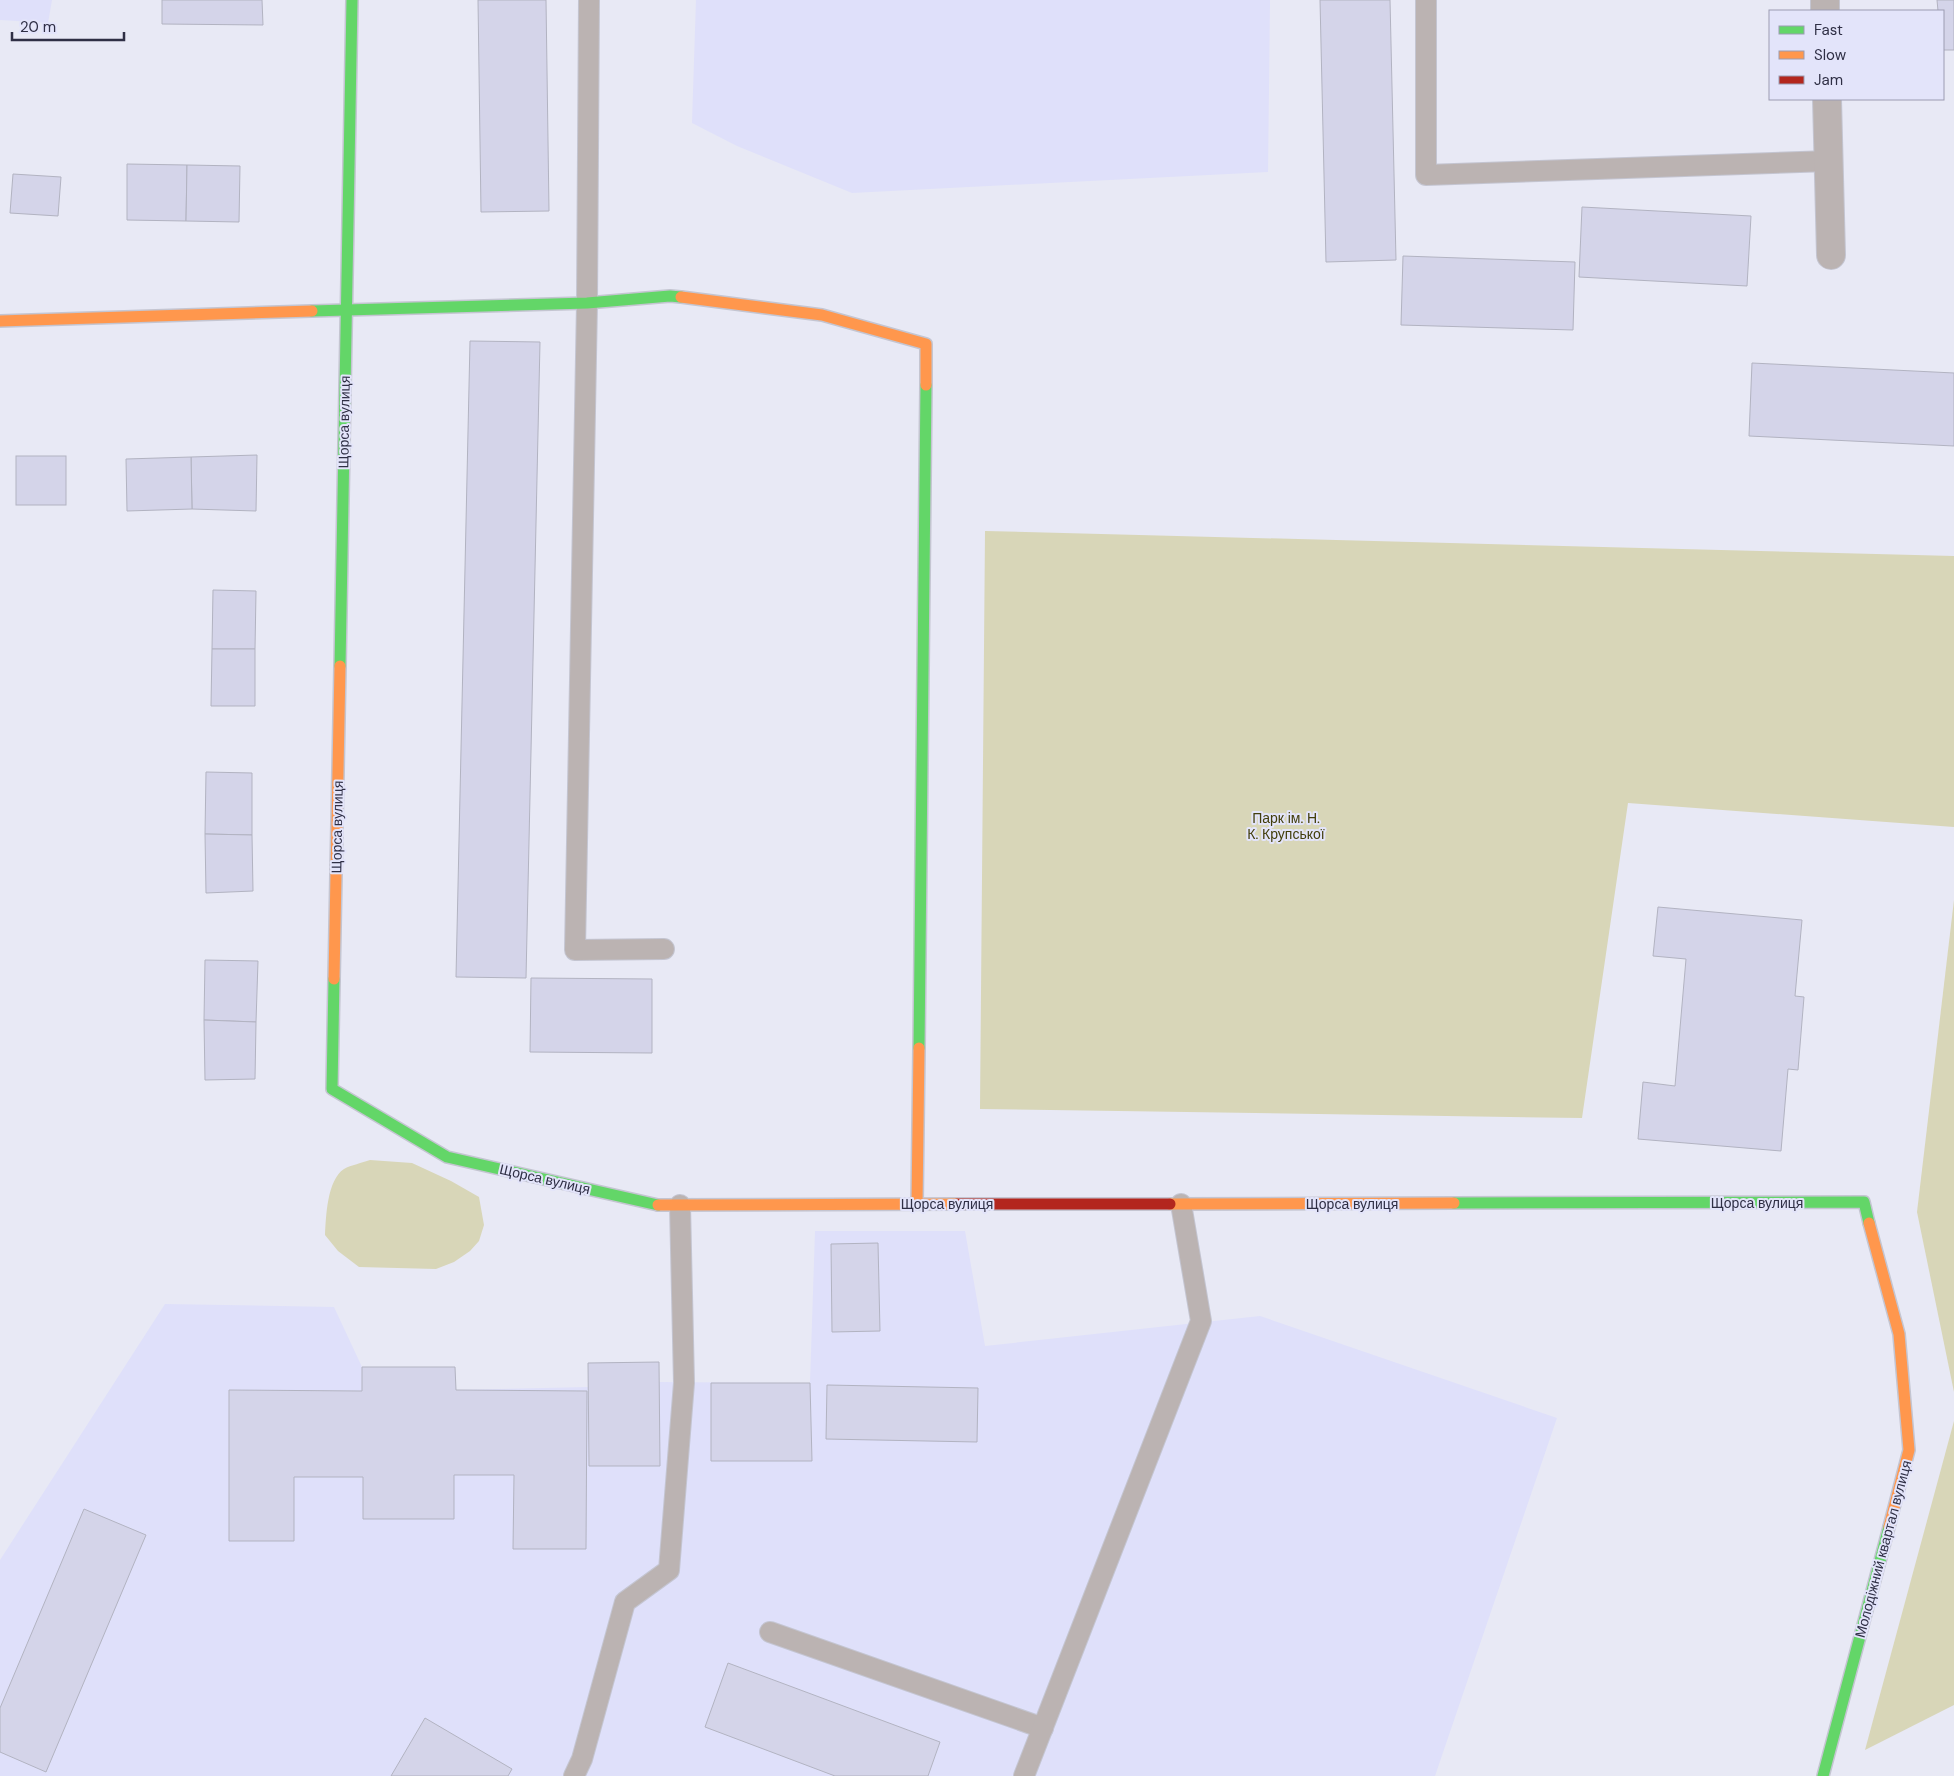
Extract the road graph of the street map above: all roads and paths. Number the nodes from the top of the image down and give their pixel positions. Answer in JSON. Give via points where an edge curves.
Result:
{"nodes":[{"id":1,"x":352,"y":0,"type":"edge"},
{"id":2,"x":589,"y":0,"type":"edge"},
{"id":3,"x":1426,"y":0,"type":"edge"},
{"id":4,"x":1827,"y":100,"type":"edge"},
{"id":5,"x":1829,"y":161,"type":"junction"},
{"id":6,"x":1831,"y":255,"type":"dead end"},
{"id":7,"x":586,"y":303,"type":"junction"},
{"id":8,"x":346,"y":309,"type":"junction"},
{"id":9,"x":0,"y":322,"type":"edge"},
{"id":10,"x":664,"y":948,"type":"dead end"},
{"id":11,"x":1864,"y":1202,"type":"joint"},
{"id":12,"x":917,"y":1204,"type":"junction"},
{"id":13,"x":1181,"y":1204,"type":"junction"},
{"id":14,"x":680,"y":1205,"type":"junction"},
{"id":15,"x":770,"y":1632,"type":"dead end"},
{"id":16,"x":1043,"y":1728,"type":"junction"},
{"id":17,"x":574,"y":1776,"type":"edge"},
{"id":18,"x":1024,"y":1776,"type":"edge"},
{"id":19,"x":1823,"y":1776,"type":"edge"}],
"edges":[{"from":1,"to":8,"type":"street","name":"Щорса вулиця"},
{"from":2,"to":7,"type":"lane"},
{"from":3,"to":5,"type":"lane","via":[[1426,175]]},
{"from":4,"to":5,"type":"street"},
{"from":5,"to":6,"type":"street"},
{"from":7,"to":8,"type":"street"},
{"from":7,"to":10,"type":"lane","via":[[575,950]]},
{"from":7,"to":12,"type":"street","via":[[670,296],[822,315],[926,344]]},
{"from":8,"to":9,"type":"street"},
{"from":8,"to":14,"type":"street","name":"Щорса вулиця","via":[[332,1089],[447,1156],[659,1205]]},
{"from":11,"to":13,"type":"street","name":"Щорса вулиця"},
{"from":11,"to":19,"type":"street","name":"Молодіжний квартал вулиця","via":[[1899,1334],[1909,1450]]},
{"from":12,"to":13,"type":"street","name":"Щорса вулиця"},
{"from":12,"to":14,"type":"street","name":"Щорса вулиця"},
{"from":13,"to":16,"type":"lane","via":[[1201,1321]]},
{"from":14,"to":17,"type":"lane","via":[[684,1383],[669,1570],[625,1602],[582,1759]]},
{"from":15,"to":16,"type":"lane"},
{"from":16,"to":18,"type":"lane"}]}
